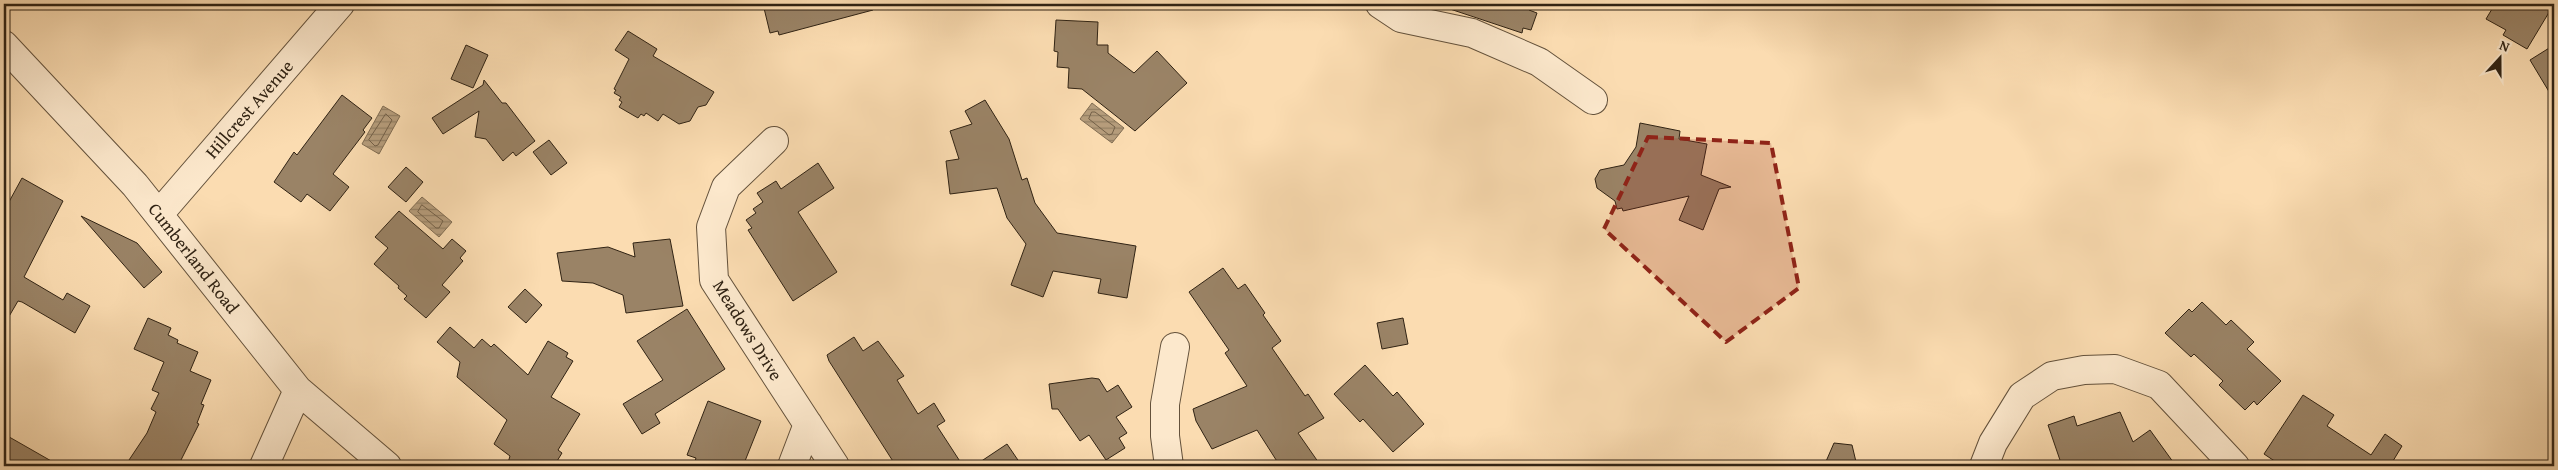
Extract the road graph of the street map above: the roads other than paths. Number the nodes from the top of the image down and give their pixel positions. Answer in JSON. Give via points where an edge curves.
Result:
{"nodes":[{"id":1,"x":340,"y":4,"type":"edge"},
{"id":2,"x":1380,"y":4,"type":"edge"},
{"id":3,"x":4,"y":45,"type":"edge"},
{"id":4,"x":1593,"y":100,"type":"dead end"},
{"id":5,"x":774,"y":141,"type":"dead end"},
{"id":6,"x":159,"y":214,"type":"junction"},
{"id":7,"x":1175,"y":347,"type":"dead end"},
{"id":8,"x":298,"y":390,"type":"junction"},
{"id":9,"x":808,"y":424,"type":"junction"},
{"id":10,"x":264,"y":466,"type":"edge"},
{"id":11,"x":387,"y":466,"type":"edge"},
{"id":12,"x":792,"y":466,"type":"edge"},
{"id":13,"x":835,"y":466,"type":"edge"},
{"id":14,"x":1169,"y":466,"type":"edge"},
{"id":15,"x":1984,"y":466,"type":"edge"},
{"id":16,"x":2235,"y":466,"type":"edge"}],
"edges":[{"from":1,"to":6,"type":"street","name":"Hillcrest Avenue"},
{"from":2,"to":4,"type":"street","via":[[1401,18],[1472,33],[1539,62]]},
{"from":3,"to":6,"type":"street","name":"Cumberland Road"},
{"from":5,"to":9,"type":"street","name":"Meadows Drive","via":[[726,187],[711,227],[714,280]]},
{"from":6,"to":8,"type":"street","name":"Cumberland Road"},
{"from":7,"to":14,"type":"street","via":[[1165,404]]},
{"from":8,"to":10,"type":"street"},
{"from":8,"to":11,"type":"street","name":"Cumberland Road"},
{"from":9,"to":12,"type":"street"},
{"from":9,"to":13,"type":"street","name":"Meadows Drive"},
{"from":15,"to":16,"type":"street","via":[[1993,443],[2022,396],[2052,376],[2114,369],[2160,385]]}]}
